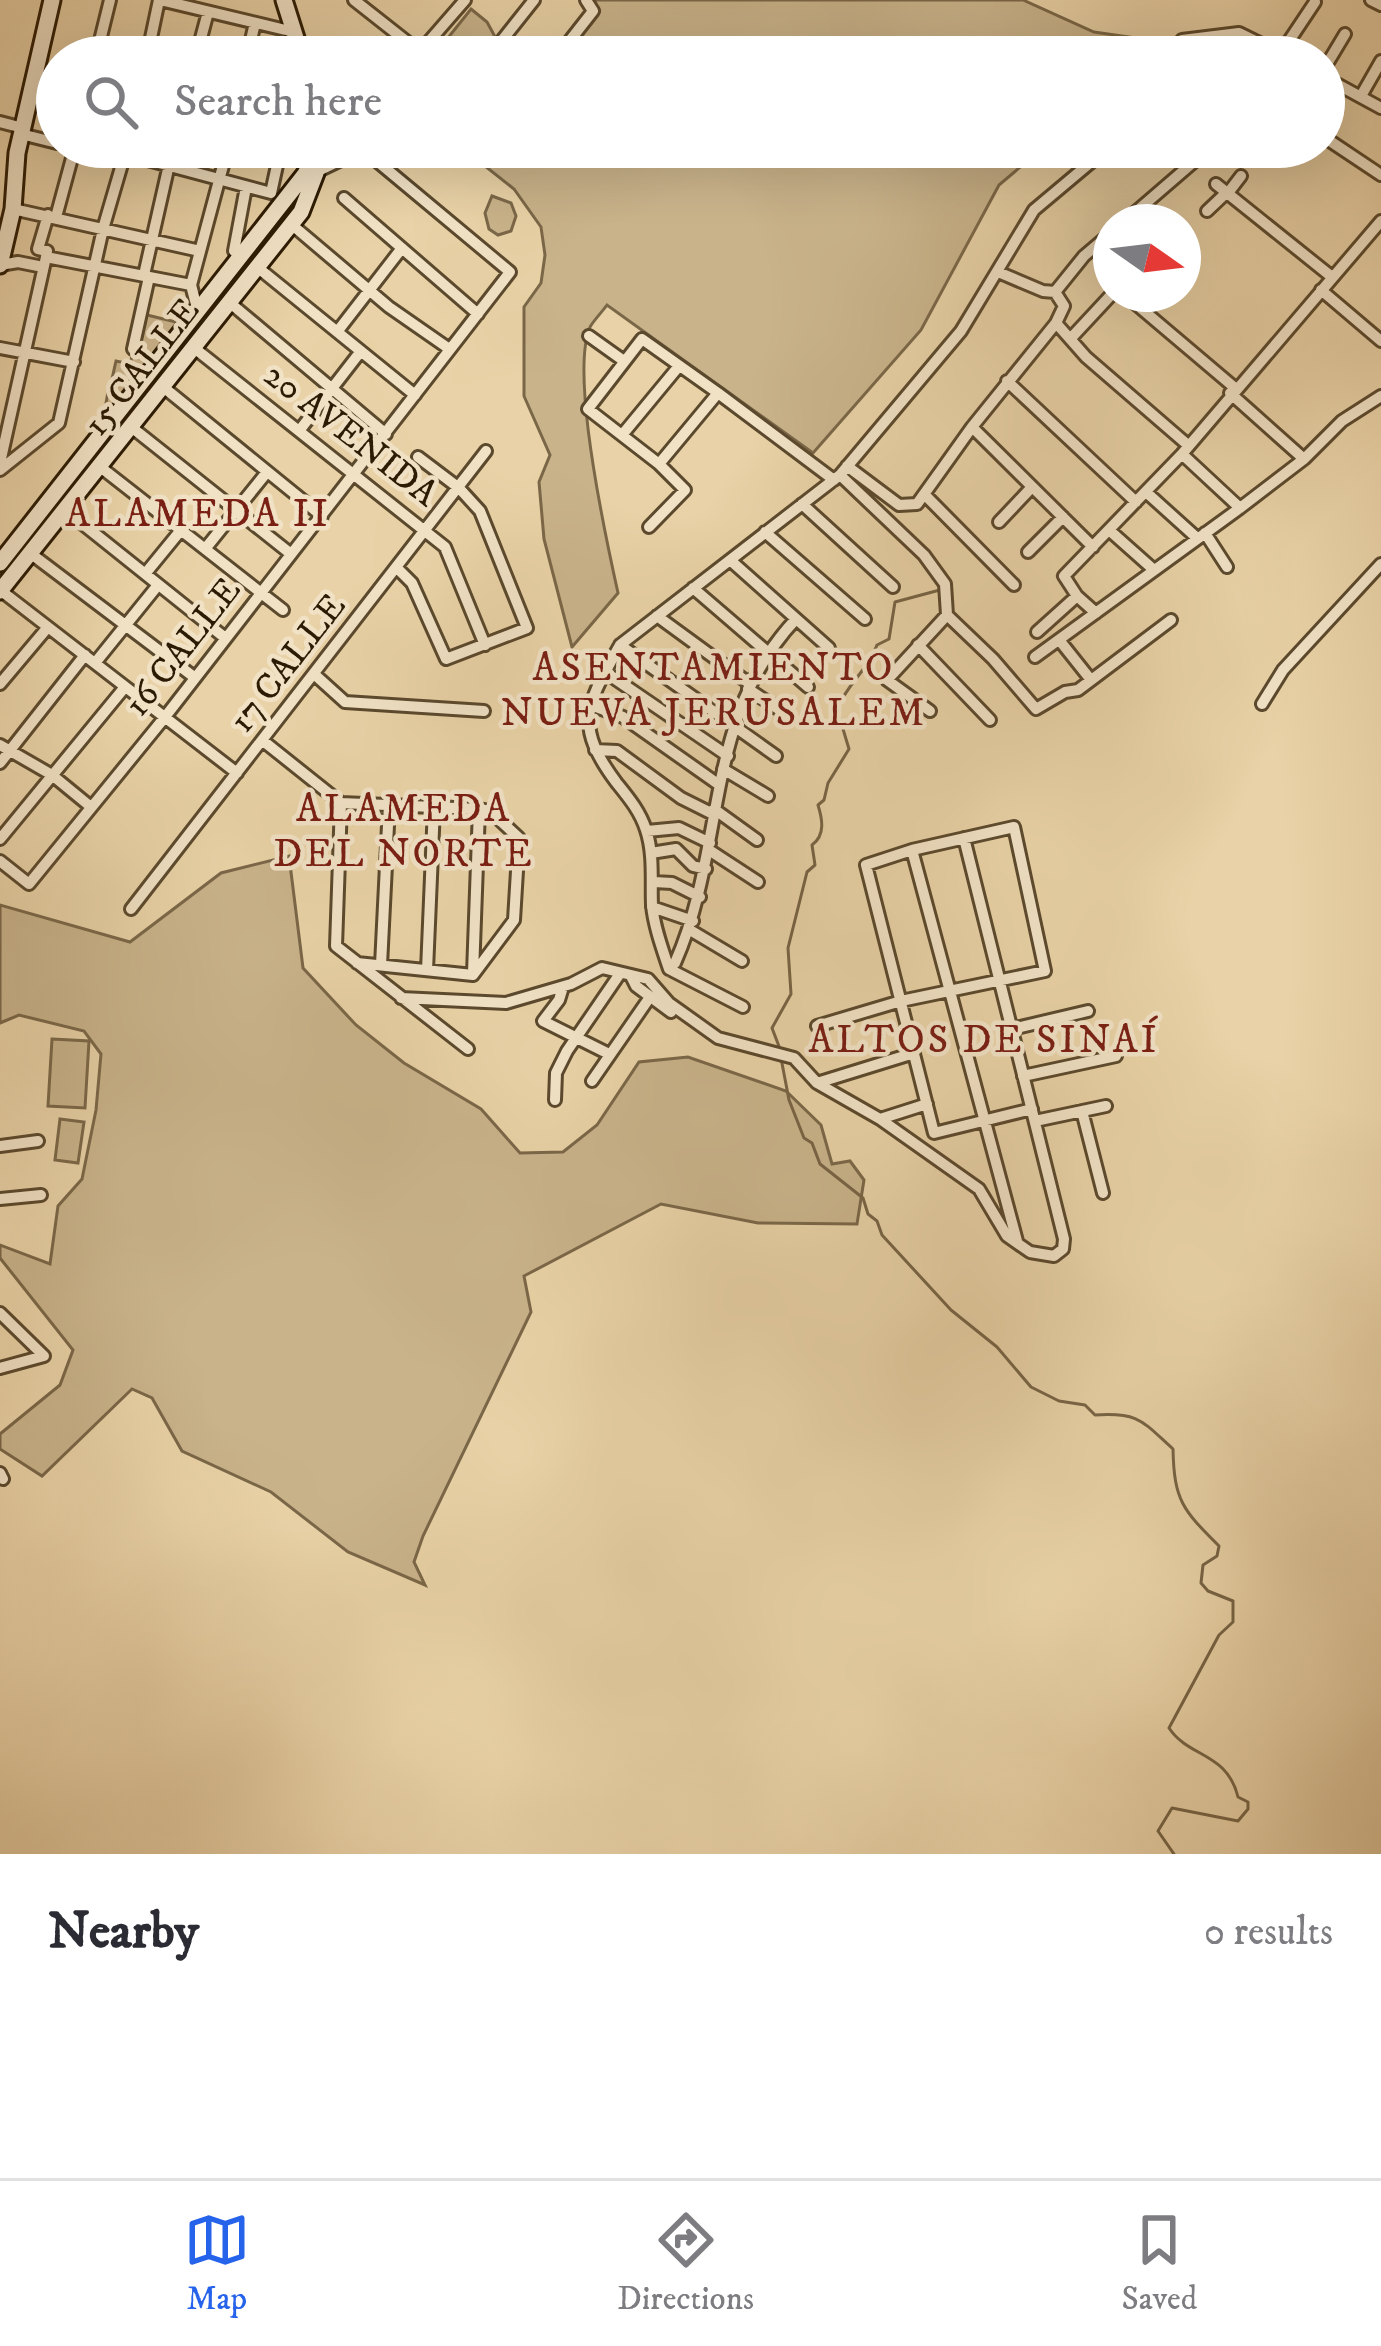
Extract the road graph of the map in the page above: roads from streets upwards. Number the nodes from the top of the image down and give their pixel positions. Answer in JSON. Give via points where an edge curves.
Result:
{"nodes":[{"id":1,"x":52,"y":0,"type":"edge"},
{"id":2,"x":110,"y":0,"type":"edge"},
{"id":3,"x":159,"y":0,"type":"edge"},
{"id":4,"x":284,"y":0,"type":"edge"},
{"id":5,"x":354,"y":0,"type":"edge"},
{"id":6,"x":534,"y":0,"type":"edge"},
{"id":7,"x":586,"y":0,"type":"edge"},
{"id":8,"x":1370,"y":0,"type":"edge"},
{"id":9,"x":461,"y":1,"type":"edge"},
{"id":10,"x":1315,"y":2,"type":"edge"},
{"id":11,"x":1381,"y":5,"type":"edge"},
{"id":12,"x":208,"y":12,"type":"junction"},
{"id":13,"x":254,"y":22,"type":"junction"},
{"id":14,"x":294,"y":32,"type":"junction"},
{"id":15,"x":44,"y":36,"type":"edge"},
{"id":16,"x":101,"y":36,"type":"edge"},
{"id":17,"x":151,"y":36,"type":"edge"},
{"id":18,"x":202,"y":36,"type":"edge"},
{"id":19,"x":251,"y":36,"type":"edge"},
{"id":20,"x":295,"y":36,"type":"edge"},
{"id":21,"x":397,"y":36,"type":"edge"},
{"id":22,"x":433,"y":36,"type":"edge"},
{"id":23,"x":505,"y":36,"type":"edge"},
{"id":24,"x":573,"y":36,"type":"edge"},
{"id":25,"x":1215,"y":36,"type":"edge"},
{"id":26,"x":1245,"y":36,"type":"edge"},
{"id":27,"x":1295,"y":36,"type":"edge"},
{"id":28,"x":1381,"y":61,"type":"edge"},
{"id":29,"x":36,"y":70,"type":"edge"},
{"id":30,"x":1345,"y":86,"type":"edge"},
{"id":31,"x":1361,"y":96,"type":"junction"},
{"id":32,"x":1381,"y":107,"type":"edge"},
{"id":33,"x":0,"y":122,"type":"edge"},
{"id":34,"x":22,"y":131,"type":"junction"},
{"id":35,"x":36,"y":136,"type":"edge"},
{"id":36,"x":1345,"y":151,"type":"edge"},
{"id":37,"x":17,"y":153,"type":"junction"},
{"id":38,"x":68,"y":168,"type":"edge"},
{"id":39,"x":121,"y":168,"type":"edge"},
{"id":40,"x":168,"y":168,"type":"edge"},
{"id":41,"x":179,"y":168,"type":"edge"},
{"id":42,"x":223,"y":168,"type":"edge"},
{"id":43,"x":276,"y":168,"type":"edge"},
{"id":44,"x":312,"y":168,"type":"edge"},
{"id":45,"x":322,"y":168,"type":"edge"},
{"id":46,"x":382,"y":168,"type":"edge"},
{"id":47,"x":1084,"y":168,"type":"edge"},
{"id":48,"x":1187,"y":168,"type":"edge"},
{"id":49,"x":0,"y":171,"type":"edge"},
{"id":50,"x":310,"y":173,"type":"junction"},
{"id":51,"x":1381,"y":175,"type":"edge"},
{"id":52,"x":1241,"y":176,"type":"dead end"},
{"id":53,"x":220,"y":181,"type":"junction"},
{"id":54,"x":246,"y":187,"type":"junction"},
{"id":55,"x":1224,"y":190,"type":"junction"},
{"id":56,"x":344,"y":198,"type":"dead end"},
{"id":57,"x":1145,"y":204,"type":"edge"},
{"id":58,"x":13,"y":209,"type":"junction"},
{"id":59,"x":1207,"y":211,"type":"dead end"},
{"id":60,"x":52,"y":216,"type":"junction"},
{"id":61,"x":1381,"y":220,"type":"edge"},
{"id":62,"x":291,"y":224,"type":"junction"},
{"id":63,"x":103,"y":229,"type":"junction"},
{"id":64,"x":152,"y":240,"type":"junction"},
{"id":65,"x":402,"y":248,"type":"junction"},
{"id":66,"x":1093,"y":248,"type":"edge"},
{"id":67,"x":200,"y":251,"type":"junction"},
{"id":68,"x":234,"y":251,"type":"dead end"},
{"id":69,"x":45,"y":262,"type":"junction"},
{"id":70,"x":0,"y":265,"type":"edge"},
{"id":71,"x":95,"y":265,"type":"junction"},
{"id":72,"x":257,"y":267,"type":"junction"},
{"id":73,"x":998,"y":272,"type":"junction"},
{"id":74,"x":146,"y":276,"type":"junction"},
{"id":75,"x":1332,"y":277,"type":"junction"},
{"id":76,"x":190,"y":286,"type":"junction"},
{"id":77,"x":1321,"y":290,"type":"junction"},
{"id":78,"x":369,"y":291,"type":"junction"},
{"id":79,"x":1055,"y":292,"type":"junction"},
{"id":80,"x":229,"y":302,"type":"junction"},
{"id":81,"x":198,"y":312,"type":"junction"},
{"id":82,"x":1095,"y":312,"type":"edge"},
{"id":83,"x":1144,"y":312,"type":"edge"},
{"id":84,"x":478,"y":314,"type":"junction"},
{"id":85,"x":1056,"y":322,"type":"junction"},
{"id":86,"x":338,"y":332,"type":"junction"},
{"id":87,"x":589,"y":336,"type":"dead end"},
{"id":88,"x":1072,"y":337,"type":"junction"},
{"id":89,"x":1381,"y":341,"type":"edge"},
{"id":90,"x":193,"y":347,"type":"junction"},
{"id":91,"x":0,"y":348,"type":"edge"},
{"id":92,"x":448,"y":348,"type":"junction"},
{"id":93,"x":134,"y":349,"type":"dead end"},
{"id":94,"x":361,"y":351,"type":"junction"},
{"id":95,"x":26,"y":352,"type":"junction"},
{"id":96,"x":624,"y":361,"type":"junction"},
{"id":97,"x":74,"y":362,"type":"junction"},
{"id":98,"x":679,"y":366,"type":"junction"},
{"id":99,"x":1007,"y":381,"type":"junction"},
{"id":100,"x":162,"y":386,"type":"junction"},
{"id":101,"x":332,"y":389,"type":"junction"},
{"id":102,"x":1233,"y":390,"type":"junction"},
{"id":103,"x":718,"y":393,"type":"junction"},
{"id":104,"x":415,"y":395,"type":"junction"},
{"id":105,"x":1381,"y":396,"type":"edge"},
{"id":106,"x":130,"y":426,"type":"junction"},
{"id":107,"x":972,"y":427,"type":"junction"},
{"id":108,"x":299,"y":431,"type":"junction"},
{"id":109,"x":386,"y":434,"type":"junction"},
{"id":110,"x":622,"y":435,"type":"junction"},
{"id":111,"x":3,"y":443,"type":"edge"},
{"id":112,"x":1185,"y":450,"type":"junction"},
{"id":113,"x":486,"y":451,"type":"dead end"},
{"id":114,"x":418,"y":457,"type":"dead end"},
{"id":115,"x":1304,"y":459,"type":"junction"},
{"id":116,"x":659,"y":464,"type":"junction"},
{"id":117,"x":0,"y":466,"type":"edge"},
{"id":118,"x":99,"y":466,"type":"junction"},
{"id":119,"x":267,"y":472,"type":"junction"},
{"id":120,"x":355,"y":474,"type":"junction"},
{"id":121,"x":840,"y":474,"type":"junction"},
{"id":122,"x":1033,"y":487,"type":"junction"},
{"id":123,"x":459,"y":488,"type":"junction"},
{"id":124,"x":1146,"y":492,"type":"junction"},
{"id":125,"x":924,"y":494,"type":"junction"},
{"id":126,"x":1136,"y":502,"type":"junction"},
{"id":127,"x":802,"y":505,"type":"junction"},
{"id":128,"x":1240,"y":508,"type":"junction"},
{"id":129,"x":64,"y":509,"type":"junction"},
{"id":130,"x":236,"y":510,"type":"junction"},
{"id":131,"x":322,"y":516,"type":"junction"},
{"id":132,"x":1063,"y":517,"type":"junction"},
{"id":133,"x":999,"y":522,"type":"dead end"},
{"id":134,"x":649,"y":527,"type":"dead end"},
{"id":135,"x":427,"y":529,"type":"junction"},
{"id":136,"x":181,"y":530,"type":"junction"},
{"id":137,"x":1109,"y":530,"type":"junction"},
{"id":138,"x":765,"y":532,"type":"junction"},
{"id":139,"x":1201,"y":536,"type":"junction"},
{"id":140,"x":1093,"y":547,"type":"junction"},
{"id":141,"x":205,"y":549,"type":"junction"},
{"id":142,"x":1028,"y":552,"type":"dead end"},
{"id":143,"x":30,"y":553,"type":"junction"},
{"id":144,"x":291,"y":554,"type":"junction"},
{"id":145,"x":730,"y":560,"type":"junction"},
{"id":146,"x":0,"y":563,"type":"edge"},
{"id":147,"x":1381,"y":564,"type":"edge"},
{"id":148,"x":1227,"y":567,"type":"dead end"},
{"id":149,"x":397,"y":568,"type":"junction"},
{"id":150,"x":1154,"y":570,"type":"junction"},
{"id":151,"x":146,"y":574,"type":"junction"},
{"id":152,"x":158,"y":585,"type":"junction"},
{"id":153,"x":1014,"y":585,"type":"dead end"},
{"id":154,"x":892,"y":587,"type":"dead end"},
{"id":155,"x":693,"y":588,"type":"junction"},
{"id":156,"x":0,"y":591,"type":"edge"},
{"id":157,"x":261,"y":592,"type":"junction"},
{"id":158,"x":1077,"y":596,"type":"junction"},
{"id":159,"x":283,"y":610,"type":"dead end"},
{"id":160,"x":1096,"y":613,"type":"junction"},
{"id":161,"x":947,"y":615,"type":"junction"},
{"id":162,"x":657,"y":616,"type":"junction"},
{"id":163,"x":796,"y":619,"type":"junction"},
{"id":164,"x":865,"y":619,"type":"dead end"},
{"id":165,"x":1171,"y":620,"type":"dead end"},
{"id":166,"x":127,"y":623,"type":"junction"},
{"id":167,"x":48,"y":627,"type":"junction"},
{"id":168,"x":1037,"y":632,"type":"dead end"},
{"id":169,"x":224,"y":638,"type":"junction"},
{"id":170,"x":1060,"y":641,"type":"junction"},
{"id":171,"x":485,"y":645,"type":"junction"},
{"id":172,"x":620,"y":645,"type":"junction"},
{"id":173,"x":919,"y":645,"type":"junction"},
{"id":174,"x":829,"y":649,"type":"dead end"},
{"id":175,"x":766,"y":654,"type":"junction"},
{"id":176,"x":1035,"y":657,"type":"dead end"},
{"id":177,"x":90,"y":659,"type":"junction"},
{"id":178,"x":605,"y":672,"type":"junction"},
{"id":179,"x":314,"y":674,"type":"junction"},
{"id":180,"x":194,"y":677,"type":"junction"},
{"id":181,"x":1091,"y":680,"type":"junction"},
{"id":182,"x":0,"y":684,"type":"edge"},
{"id":183,"x":125,"y":687,"type":"junction"},
{"id":184,"x":749,"y":687,"type":"junction"},
{"id":185,"x":808,"y":687,"type":"dead end"},
{"id":186,"x":1262,"y":704,"type":"dead end"},
{"id":187,"x":591,"y":705,"type":"junction"},
{"id":188,"x":930,"y":710,"type":"dead end"},
{"id":189,"x":484,"y":711,"type":"dead end"},
{"id":190,"x":789,"y":716,"type":"dead end"},
{"id":191,"x":165,"y":717,"type":"junction"},
{"id":192,"x":990,"y":720,"type":"dead end"},
{"id":193,"x":735,"y":725,"type":"junction"},
{"id":194,"x":262,"y":740,"type":"junction"},
{"id":195,"x":4,"y":748,"type":"edge"},
{"id":196,"x":595,"y":750,"type":"junction"},
{"id":197,"x":776,"y":756,"type":"dead end"},
{"id":198,"x":726,"y":762,"type":"junction"},
{"id":199,"x":0,"y":763,"type":"edge"},
{"id":200,"x":237,"y":773,"type":"junction"},
{"id":201,"x":52,"y":775,"type":"junction"},
{"id":202,"x":718,"y":784,"type":"junction"},
{"id":203,"x":768,"y":796,"type":"dead end"},
{"id":204,"x":341,"y":803,"type":"junction"},
{"id":205,"x":389,"y":805,"type":"junction"},
{"id":206,"x":91,"y":807,"type":"junction"},
{"id":207,"x":434,"y":807,"type":"junction"},
{"id":208,"x":479,"y":808,"type":"junction"},
{"id":209,"x":714,"y":811,"type":"junction"},
{"id":210,"x":647,"y":831,"type":"junction"},
{"id":211,"x":964,"y":838,"type":"junction"},
{"id":212,"x":0,"y":839,"type":"edge"},
{"id":213,"x":757,"y":840,"type":"dead end"},
{"id":214,"x":710,"y":847,"type":"junction"},
{"id":215,"x":913,"y":850,"type":"junction"},
{"id":216,"x":651,"y":854,"type":"junction"},
{"id":217,"x":0,"y":861,"type":"edge"},
{"id":218,"x":706,"y":869,"type":"junction"},
{"id":219,"x":654,"y":882,"type":"junction"},
{"id":220,"x":758,"y":882,"type":"dead end"},
{"id":221,"x":700,"y":897,"type":"junction"},
{"id":222,"x":652,"y":907,"type":"junction"},
{"id":223,"x":130,"y":909,"type":"dead end"},
{"id":224,"x":692,"y":926,"type":"junction"},
{"id":225,"x":742,"y":961,"type":"dead end"},
{"id":226,"x":356,"y":963,"type":"junction"},
{"id":227,"x":381,"y":965,"type":"junction"},
{"id":228,"x":669,"y":969,"type":"junction"},
{"id":229,"x":427,"y":970,"type":"junction"},
{"id":230,"x":473,"y":975,"type":"junction"},
{"id":231,"x":632,"y":976,"type":"junction"},
{"id":232,"x":1000,"y":981,"type":"junction"},
{"id":233,"x":563,"y":987,"type":"junction"},
{"id":234,"x":949,"y":992,"type":"junction"},
{"id":235,"x":650,"y":997,"type":"junction"},
{"id":236,"x":401,"y":998,"type":"junction"},
{"id":237,"x":901,"y":1001,"type":"junction"},
{"id":238,"x":743,"y":1007,"type":"dead end"},
{"id":239,"x":1088,"y":1011,"type":"dead end"},
{"id":240,"x":686,"y":1013,"type":"junction"},
{"id":241,"x":817,"y":1026,"type":"dead end"},
{"id":242,"x":1012,"y":1029,"type":"junction"},
{"id":243,"x":578,"y":1038,"type":"junction"},
{"id":244,"x":468,"y":1049,"type":"dead end"},
{"id":245,"x":914,"y":1053,"type":"junction"},
{"id":246,"x":609,"y":1054,"type":"junction"},
{"id":247,"x":1116,"y":1056,"type":"dead end"},
{"id":248,"x":1023,"y":1076,"type":"junction"},
{"id":249,"x":592,"y":1081,"type":"dead end"},
{"id":250,"x":817,"y":1083,"type":"junction"},
{"id":251,"x":555,"y":1100,"type":"dead end"},
{"id":252,"x":927,"y":1104,"type":"junction"},
{"id":253,"x":1106,"y":1106,"type":"dead end"},
{"id":254,"x":1082,"y":1111,"type":"junction"},
{"id":255,"x":1033,"y":1115,"type":"junction"},
{"id":256,"x":880,"y":1119,"type":"junction"},
{"id":257,"x":984,"y":1124,"type":"junction"},
{"id":258,"x":38,"y":1141,"type":"dead end"},
{"id":259,"x":0,"y":1146,"type":"edge"},
{"id":260,"x":1103,"y":1193,"type":"dead end"},
{"id":261,"x":41,"y":1195,"type":"dead end"},
{"id":262,"x":0,"y":1199,"type":"edge"},
{"id":263,"x":1018,"y":1244,"type":"junction"},
{"id":264,"x":0,"y":1313,"type":"edge"},
{"id":265,"x":0,"y":1368,"type":"edge"}],
"edges":[{"from":1,"to":15,"type":"street"},
{"from":2,"to":16,"type":"street"},
{"from":3,"to":12,"type":"street"},
{"from":3,"to":17,"type":"street"},
{"from":4,"to":14,"type":"street"},
{"from":5,"to":21,"type":"street"},
{"from":6,"to":23,"type":"street"},
{"from":7,"to":24,"type":"street","via":[[593,10]]},
{"from":8,"to":11,"type":"street"},
{"from":9,"to":22,"type":"street"},
{"from":10,"to":27,"type":"street"},
{"from":12,"to":13,"type":"street"},
{"from":12,"to":18,"type":"street"},
{"from":13,"to":14,"type":"street"},
{"from":13,"to":19,"type":"street"},
{"from":14,"to":20,"type":"street"},
{"from":25,"to":26,"type":"street"},
{"from":28,"to":31,"type":"street"},
{"from":29,"to":34,"type":"street"},
{"from":30,"to":31,"type":"street"},
{"from":31,"to":32,"type":"street"},
{"from":33,"to":34,"type":"street"},
{"from":34,"to":35,"type":"street"},
{"from":34,"to":37,"type":"street"},
{"from":36,"to":51,"type":"street"},
{"from":37,"to":49,"type":"street"},
{"from":37,"to":58,"type":"street"},
{"from":38,"to":60,"type":"street"},
{"from":39,"to":63,"type":"street"},
{"from":40,"to":64,"type":"street"},
{"from":41,"to":53,"type":"street"},
{"from":42,"to":53,"type":"street"},
{"from":43,"to":54,"type":"street","via":[[271,193]]},
{"from":44,"to":50,"type":"street"},
{"from":45,"to":50,"type":"street","name":"15 CALLE"},
{"from":46,"to":84,"type":"street","name":"16 CALLE","via":[[510,272]]},
{"from":47,"to":73,"type":"street","via":[[1034,210]]},
{"from":48,"to":57,"type":"street"},
{"from":50,"to":62,"type":"street","name":"15 CALLE","via":[[311,191]]},
{"from":50,"to":81,"type":"street","name":"15 CALLE"},
{"from":52,"to":55,"type":"street"},
{"from":53,"to":54,"type":"street"},
{"from":53,"to":67,"type":"street"},
{"from":54,"to":68,"type":"street"},
{"from":55,"to":59,"type":"street"},
{"from":55,"to":75,"type":"street"},
{"from":56,"to":65,"type":"street"},
{"from":58,"to":60,"type":"street"},
{"from":58,"to":70,"type":"street"},
{"from":60,"to":63,"type":"street"},
{"from":60,"to":69,"type":"street","via":[[38,249],[47,251]]},
{"from":61,"to":75,"type":"street"},
{"from":62,"to":72,"type":"street","name":"15 CALLE"},
{"from":62,"to":78,"type":"street"},
{"from":63,"to":64,"type":"street"},
{"from":63,"to":71,"type":"street"},
{"from":64,"to":67,"type":"street"},
{"from":64,"to":74,"type":"street"},
{"from":65,"to":78,"type":"street"},
{"from":65,"to":84,"type":"street"},
{"from":66,"to":79,"type":"street"},
{"from":67,"to":76,"type":"street"},
{"from":69,"to":70,"type":"street"},
{"from":69,"to":71,"type":"street"},
{"from":69,"to":95,"type":"street"},
{"from":71,"to":74,"type":"street"},
{"from":71,"to":97,"type":"street"},
{"from":72,"to":80,"type":"street","name":"15 CALLE"},
{"from":72,"to":86,"type":"street"},
{"from":73,"to":79,"type":"street"},
{"from":73,"to":121,"type":"street","via":[[954,341]]},
{"from":74,"to":76,"type":"street"},
{"from":74,"to":93,"type":"street"},
{"from":75,"to":77,"type":"street"},
{"from":76,"to":81,"type":"street"},
{"from":77,"to":89,"type":"street"},
{"from":77,"to":102,"type":"street"},
{"from":78,"to":86,"type":"street"},
{"from":78,"to":92,"type":"street"},
{"from":79,"to":85,"type":"street","via":[[1064,306]]},
{"from":80,"to":90,"type":"street","name":"15 CALLE"},
{"from":80,"to":101,"type":"street"},
{"from":81,"to":146,"type":"street","name":"15 CALLE"},
{"from":82,"to":88,"type":"street"},
{"from":83,"to":102,"type":"street"},
{"from":84,"to":92,"type":"street","name":"16 CALLE"},
{"from":85,"to":88,"type":"street"},
{"from":85,"to":99,"type":"street"},
{"from":86,"to":94,"type":"street"},
{"from":87,"to":96,"type":"street"},
{"from":88,"to":112,"type":"street"},
{"from":90,"to":100,"type":"street","name":"15 CALLE"},
{"from":90,"to":108,"type":"street","name":"20 AVENIDA"},
{"from":91,"to":95,"type":"street"},
{"from":92,"to":104,"type":"street","name":"16 CALLE"},
{"from":94,"to":101,"type":"street"},
{"from":94,"to":104,"type":"street"},
{"from":95,"to":97,"type":"street"},
{"from":95,"to":111,"type":"street"},
{"from":96,"to":98,"type":"street","via":[[642,339]]},
{"from":96,"to":110,"type":"street","via":[[588,409]]},
{"from":97,"to":117,"type":"street","via":[[59,423]]},
{"from":98,"to":103,"type":"street"},
{"from":98,"to":110,"type":"street"},
{"from":99,"to":107,"type":"street"},
{"from":99,"to":126,"type":"street"},
{"from":100,"to":106,"type":"street","name":"15 CALLE"},
{"from":100,"to":119,"type":"street"},
{"from":101,"to":108,"type":"street"},
{"from":101,"to":109,"type":"street"},
{"from":102,"to":112,"type":"street"},
{"from":102,"to":115,"type":"street"},
{"from":103,"to":116,"type":"street"},
{"from":103,"to":121,"type":"street"},
{"from":104,"to":109,"type":"street","name":"16 CALLE"},
{"from":105,"to":115,"type":"street"},
{"from":106,"to":118,"type":"street","name":"15 CALLE"},
{"from":106,"to":130,"type":"street"},
{"from":107,"to":122,"type":"street"},
{"from":107,"to":125,"type":"street"},
{"from":108,"to":120,"type":"street","name":"20 AVENIDA"},
{"from":109,"to":120,"type":"street","name":"16 CALLE"},
{"from":110,"to":116,"type":"street"},
{"from":111,"to":117,"type":"street"},
{"from":112,"to":124,"type":"street"},
{"from":112,"to":128,"type":"street"},
{"from":113,"to":123,"type":"street","name":"17 CALLE"},
{"from":114,"to":123,"type":"street"},
{"from":115,"to":128,"type":"street"},
{"from":116,"to":134,"type":"street","via":[[685,490]]},
{"from":118,"to":129,"type":"street","name":"15 CALLE"},
{"from":118,"to":136,"type":"street"},
{"from":119,"to":130,"type":"street"},
{"from":119,"to":131,"type":"street"},
{"from":120,"to":131,"type":"street","name":"16 CALLE"},
{"from":120,"to":135,"type":"street","name":"20 AVENIDA"},
{"from":121,"to":125,"type":"street","via":[[905,508]]},
{"from":121,"to":127,"type":"street"},
{"from":121,"to":161,"type":"street","via":[[925,555],[945,584]]},
{"from":122,"to":132,"type":"street"},
{"from":122,"to":133,"type":"street"},
{"from":123,"to":135,"type":"street","name":"17 CALLE"},
{"from":123,"to":171,"type":"street","via":[[480,512],[527,628]]},
{"from":124,"to":126,"type":"street"},
{"from":124,"to":139,"type":"street"},
{"from":125,"to":153,"type":"street"},
{"from":126,"to":137,"type":"street"},
{"from":127,"to":138,"type":"street"},
{"from":127,"to":154,"type":"street"},
{"from":128,"to":139,"type":"street"},
{"from":129,"to":143,"type":"street","name":"15 CALLE"},
{"from":129,"to":151,"type":"street"},
{"from":130,"to":141,"type":"street"},
{"from":130,"to":144,"type":"street"},
{"from":131,"to":144,"type":"street","name":"16 CALLE"},
{"from":132,"to":140,"type":"street"},
{"from":132,"to":142,"type":"street"},
{"from":135,"to":149,"type":"street","name":"17 CALLE"},
{"from":135,"to":171,"type":"street","name":"20 AVENIDA","via":[[445,547]]},
{"from":136,"to":141,"type":"street"},
{"from":136,"to":151,"type":"street"},
{"from":137,"to":140,"type":"street"},
{"from":137,"to":150,"type":"street"},
{"from":138,"to":145,"type":"street"},
{"from":138,"to":164,"type":"street"},
{"from":139,"to":148,"type":"street"},
{"from":139,"to":150,"type":"street"},
{"from":140,"to":158,"type":"street","via":[[1064,576]]},
{"from":141,"to":157,"type":"street"},
{"from":143,"to":156,"type":"street","name":"15 CALLE"},
{"from":143,"to":166,"type":"street"},
{"from":144,"to":157,"type":"street","name":"16 CALLE"},
{"from":145,"to":155,"type":"street"},
{"from":145,"to":163,"type":"street"},
{"from":147,"to":186,"type":"street","via":[[1283,670]]},
{"from":149,"to":171,"type":"street","via":[[412,583],[446,659]]},
{"from":149,"to":179,"type":"street","name":"17 CALLE"},
{"from":150,"to":160,"type":"street"},
{"from":151,"to":152,"type":"street"},
{"from":152,"to":166,"type":"street"},
{"from":152,"to":169,"type":"street"},
{"from":155,"to":162,"type":"street"},
{"from":155,"to":175,"type":"street"},
{"from":156,"to":167,"type":"street"},
{"from":157,"to":159,"type":"street"},
{"from":157,"to":169,"type":"street","name":"16 CALLE"},
{"from":158,"to":160,"type":"street"},
{"from":158,"to":168,"type":"street"},
{"from":160,"to":170,"type":"street"},
{"from":161,"to":173,"type":"street"},
{"from":161,"to":181,"type":"street","via":[[1036,709]]},
{"from":162,"to":172,"type":"street"},
{"from":162,"to":184,"type":"street"},
{"from":163,"to":174,"type":"street"},
{"from":163,"to":175,"type":"street"},
{"from":165,"to":181,"type":"street"},
{"from":166,"to":177,"type":"street"},
{"from":166,"to":180,"type":"street"},
{"from":167,"to":177,"type":"street"},
{"from":167,"to":182,"type":"street"},
{"from":169,"to":180,"type":"street","name":"16 CALLE"},
{"from":170,"to":176,"type":"street"},
{"from":170,"to":181,"type":"street"},
{"from":172,"to":178,"type":"street"},
{"from":172,"to":193,"type":"street"},
{"from":173,"to":188,"type":"street","via":[[887,680]]},
{"from":173,"to":192,"type":"street"},
{"from":175,"to":184,"type":"street"},
{"from":175,"to":185,"type":"street"},
{"from":177,"to":183,"type":"street"},
{"from":177,"to":195,"type":"street"},
{"from":178,"to":187,"type":"street"},
{"from":178,"to":198,"type":"street"},
{"from":179,"to":189,"type":"street","via":[[345,702]]},
{"from":179,"to":194,"type":"street","name":"17 CALLE"},
{"from":180,"to":191,"type":"street","name":"16 CALLE"},
{"from":183,"to":191,"type":"street"},
{"from":183,"to":201,"type":"street"},
{"from":184,"to":190,"type":"street"},
{"from":184,"to":193,"type":"street"},
{"from":187,"to":196,"type":"street"},
{"from":187,"to":202,"type":"street","via":[[623,717]]},
{"from":191,"to":200,"type":"street"},
{"from":191,"to":206,"type":"street","name":"16 CALLE"},
{"from":193,"to":197,"type":"street"},
{"from":193,"to":198,"type":"street"},
{"from":194,"to":200,"type":"street","name":"17 CALLE"},
{"from":194,"to":204,"type":"street"},
{"from":195,"to":199,"type":"street"},
{"from":195,"to":201,"type":"street"},
{"from":196,"to":209,"type":"street","via":[[617,751],[681,799]]},
{"from":196,"to":210,"type":"street"},
{"from":198,"to":202,"type":"street"},
{"from":198,"to":203,"type":"street"},
{"from":200,"to":223,"type":"street","name":"17 CALLE"},
{"from":201,"to":206,"type":"street"},
{"from":201,"to":212,"type":"street"},
{"from":202,"to":209,"type":"street"},
{"from":204,"to":205,"type":"street"},
{"from":204,"to":226,"type":"street","via":[[336,946]]},
{"from":205,"to":207,"type":"street"},
{"from":205,"to":227,"type":"street"},
{"from":206,"to":217,"type":"street","name":"16 CALLE","via":[[29,884]]},
{"from":207,"to":208,"type":"street"},
{"from":207,"to":229,"type":"street"},
{"from":208,"to":230,"type":"street"},
{"from":208,"to":230,"type":"street","via":[[519,838],[514,920]]},
{"from":209,"to":213,"type":"street"},
{"from":209,"to":214,"type":"street"},
{"from":210,"to":214,"type":"street","via":[[679,827]]},
{"from":210,"to":216,"type":"street"},
{"from":211,"to":215,"type":"street"},
{"from":211,"to":232,"type":"street"},
{"from":211,"to":232,"type":"street","via":[[1014,827],[1045,971]]},
{"from":214,"to":218,"type":"street"},
{"from":214,"to":220,"type":"street"},
{"from":215,"to":234,"type":"street"},
{"from":215,"to":237,"type":"street","via":[[866,865]]},
{"from":216,"to":218,"type":"street","via":[[676,849]]},
{"from":216,"to":219,"type":"street"},
{"from":218,"to":221,"type":"street"},
{"from":219,"to":221,"type":"street"},
{"from":219,"to":222,"type":"street"},
{"from":221,"to":224,"type":"street"},
{"from":222,"to":224,"type":"street"},
{"from":222,"to":228,"type":"street"},
{"from":224,"to":225,"type":"street"},
{"from":224,"to":228,"type":"street"},
{"from":226,"to":227,"type":"street"},
{"from":226,"to":236,"type":"street"},
{"from":227,"to":229,"type":"street"},
{"from":228,"to":238,"type":"street"},
{"from":229,"to":230,"type":"street"},
{"from":231,"to":233,"type":"street","via":[[602,968]]},
{"from":231,"to":235,"type":"street"},
{"from":231,"to":240,"type":"street"},
{"from":231,"to":243,"type":"street"},
{"from":232,"to":234,"type":"street"},
{"from":232,"to":242,"type":"street"},
{"from":233,"to":236,"type":"street","via":[[496,1004]]},
{"from":233,"to":243,"type":"street","via":[[543,1021]]},
{"from":234,"to":237,"type":"street"},
{"from":234,"to":257,"type":"street"},
{"from":235,"to":240,"type":"street","via":[[682,1020]]},
{"from":235,"to":246,"type":"street"},
{"from":236,"to":244,"type":"street"},
{"from":237,"to":241,"type":"street"},
{"from":237,"to":245,"type":"street"},
{"from":239,"to":242,"type":"street"},
{"from":240,"to":250,"type":"street","via":[[718,1038],[782,1054]]},
{"from":242,"to":248,"type":"street"},
{"from":243,"to":246,"type":"street"},
{"from":243,"to":251,"type":"street","via":[[556,1073]]},
{"from":245,"to":250,"type":"street"},
{"from":245,"to":252,"type":"street"},
{"from":246,"to":249,"type":"street"},
{"from":247,"to":248,"type":"street"},
{"from":248,"to":255,"type":"street"},
{"from":250,"to":256,"type":"street"},
{"from":252,"to":256,"type":"street"},
{"from":252,"to":257,"type":"street","via":[[934,1133]]},
{"from":253,"to":254,"type":"street"},
{"from":254,"to":255,"type":"street"},
{"from":254,"to":260,"type":"street"},
{"from":255,"to":257,"type":"street"},
{"from":255,"to":263,"type":"street","via":[[1063,1249],[1054,1256]]},
{"from":256,"to":263,"type":"street","via":[[979,1189]]},
{"from":257,"to":263,"type":"street"},
{"from":258,"to":259,"type":"street"},
{"from":261,"to":262,"type":"street"},
{"from":264,"to":265,"type":"street","via":[[44,1356]]}]}
